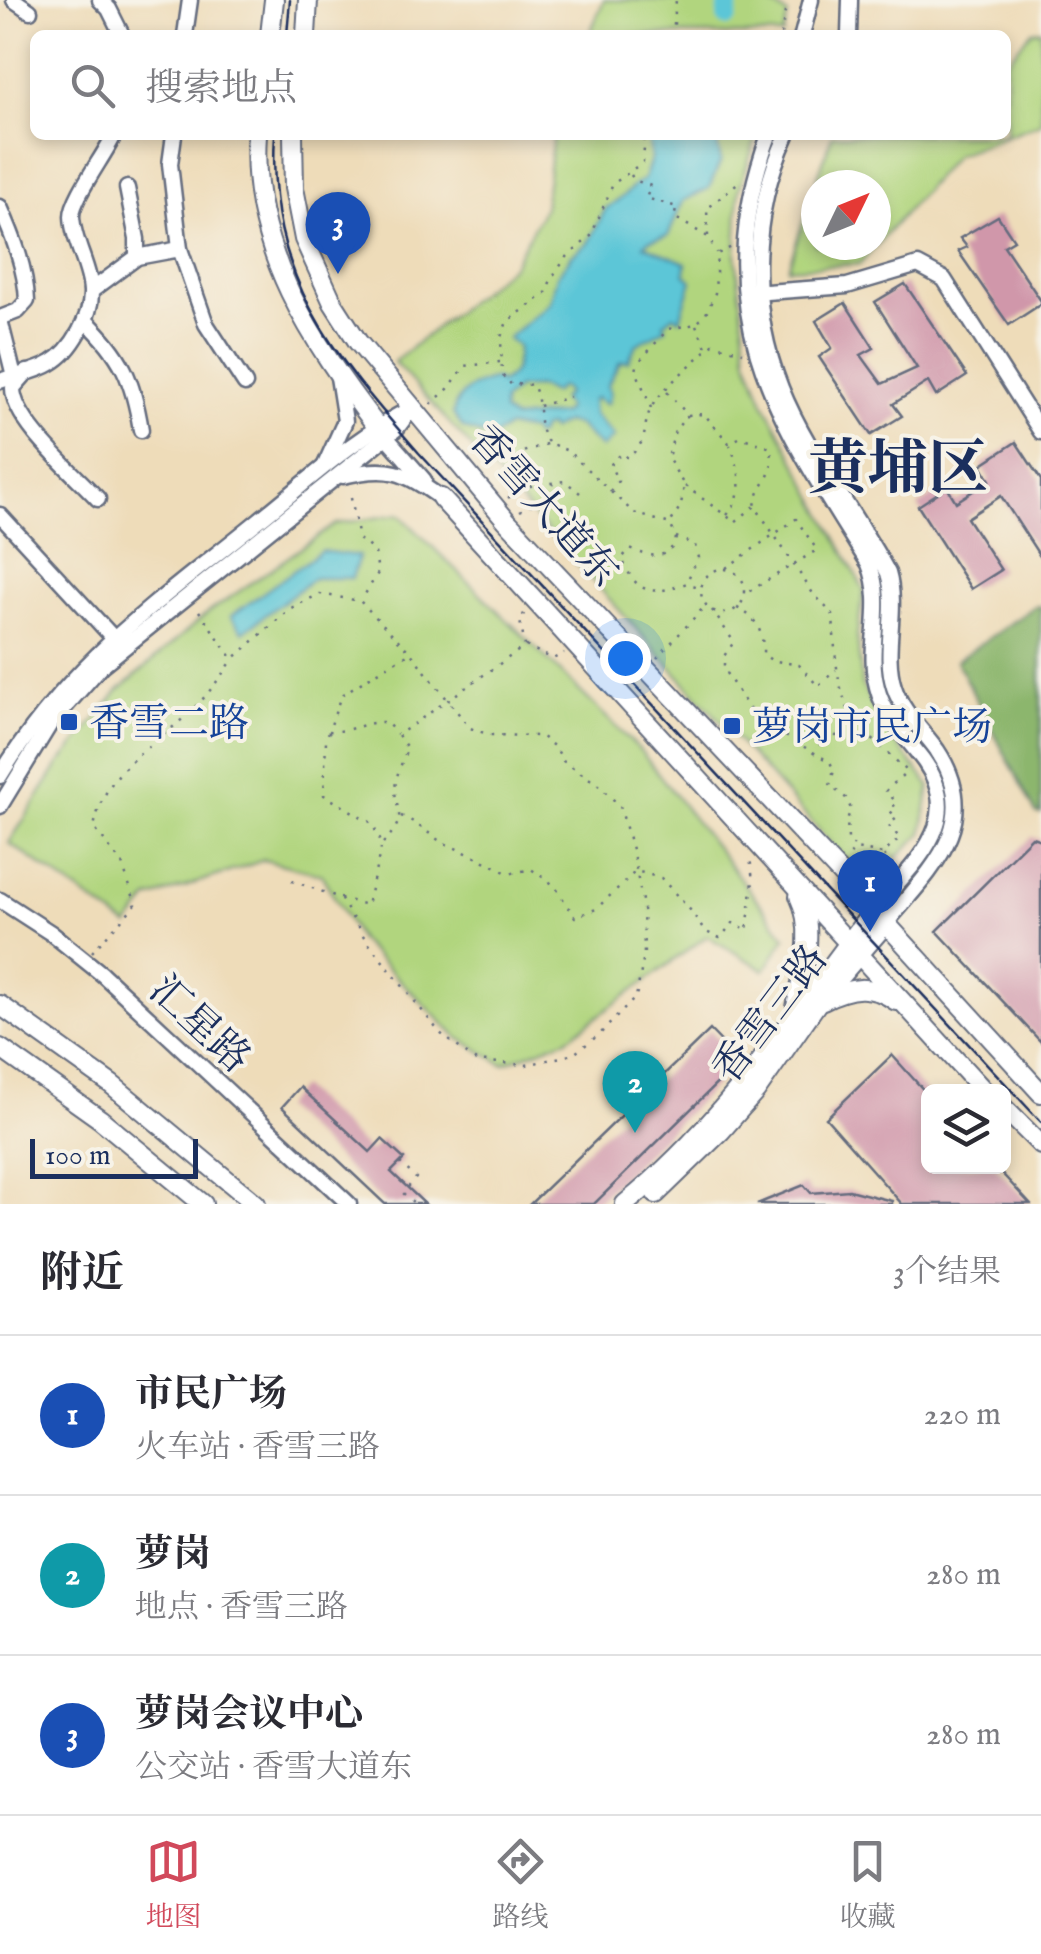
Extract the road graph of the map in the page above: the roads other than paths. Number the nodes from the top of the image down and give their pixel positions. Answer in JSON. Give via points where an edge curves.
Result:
{"nodes":[{"id":1,"x":14,"y":0,"type":"edge"},
{"id":2,"x":100,"y":0,"type":"edge"},
{"id":3,"x":190,"y":0,"type":"edge"},
{"id":4,"x":274,"y":0,"type":"edge"},
{"id":5,"x":311,"y":0,"type":"edge"},
{"id":6,"x":850,"y":0,"type":"edge"},
{"id":7,"x":801,"y":3,"type":"edge"},
{"id":8,"x":30,"y":11,"type":"dead end"},
{"id":9,"x":120,"y":30,"type":"edge"},
{"id":10,"x":187,"y":30,"type":"edge"},
{"id":11,"x":271,"y":30,"type":"edge"},
{"id":12,"x":306,"y":30,"type":"edge"},
{"id":13,"x":802,"y":30,"type":"edge"},
{"id":14,"x":849,"y":30,"type":"edge"},
{"id":15,"x":112,"y":140,"type":"edge"},
{"id":16,"x":173,"y":140,"type":"edge"},
{"id":17,"x":257,"y":140,"type":"edge"},
{"id":18,"x":293,"y":140,"type":"edge"},
{"id":19,"x":767,"y":140,"type":"edge"},
{"id":20,"x":785,"y":140,"type":"edge"},
{"id":21,"x":127,"y":188,"type":"dead end"},
{"id":22,"x":0,"y":207,"type":"edge"},
{"id":23,"x":180,"y":249,"type":"junction"},
{"id":24,"x":137,"y":258,"type":"junction"},
{"id":25,"x":91,"y":291,"type":"junction"},
{"id":26,"x":752,"y":292,"type":"junction"},
{"id":27,"x":0,"y":319,"type":"edge"},
{"id":28,"x":85,"y":320,"type":"junction"},
{"id":29,"x":337,"y":371,"type":"junction"},
{"id":30,"x":14,"y":376,"type":"edge"},
{"id":31,"x":246,"y":384,"type":"dead end"},
{"id":32,"x":420,"y":407,"type":"junction"},
{"id":33,"x":141,"y":430,"type":"dead end"},
{"id":34,"x":382,"y":432,"type":"junction"},
{"id":35,"x":1041,"y":432,"type":"edge"},
{"id":36,"x":321,"y":471,"type":"junction"},
{"id":37,"x":338,"y":477,"type":"junction"},
{"id":38,"x":441,"y":498,"type":"junction"},
{"id":39,"x":98,"y":499,"type":"dead end"},
{"id":40,"x":0,"y":516,"type":"edge"},
{"id":41,"x":117,"y":642,"type":"junction"},
{"id":42,"x":0,"y":776,"type":"edge"},
{"id":43,"x":0,"y":806,"type":"edge"},
{"id":44,"x":782,"y":871,"type":"junction"},
{"id":45,"x":0,"y":900,"type":"edge"},
{"id":46,"x":880,"y":917,"type":"junction"},
{"id":47,"x":855,"y":947,"type":"junction"},
{"id":48,"x":818,"y":1002,"type":"junction"},
{"id":49,"x":0,"y":1005,"type":"edge"},
{"id":50,"x":795,"y":1012,"type":"junction"},
{"id":51,"x":920,"y":1021,"type":"junction"},
{"id":52,"x":0,"y":1048,"type":"edge"},
{"id":53,"x":979,"y":1084,"type":"edge"},
{"id":54,"x":1041,"y":1092,"type":"edge"},
{"id":55,"x":1011,"y":1115,"type":"edge"},
{"id":56,"x":1041,"y":1145,"type":"edge"},
{"id":57,"x":203,"y":1204,"type":"edge"},
{"id":58,"x":256,"y":1204,"type":"edge"},
{"id":59,"x":349,"y":1204,"type":"edge"},
{"id":60,"x":626,"y":1204,"type":"edge"},
{"id":61,"x":644,"y":1204,"type":"edge"}],
"edges":[{"from":1,"to":8,"type":"street"},
{"from":2,"to":9,"type":"street"},
{"from":3,"to":10,"type":"street"},
{"from":4,"to":11,"type":"main road"},
{"from":5,"to":12,"type":"main road"},
{"from":6,"to":14,"type":"street"},
{"from":7,"to":13,"type":"street"},
{"from":15,"to":25,"type":"street","via":[[72,214]]},
{"from":16,"to":23,"type":"street"},
{"from":17,"to":29,"type":"main road","name":"香雪大道东","via":[[256,181],[280,272]]},
{"from":18,"to":32,"type":"main road","name":"香雪大道东","via":[[298,214],[312,261],[346,325]]},
{"from":19,"to":26,"type":"street","name":"香雪三路","via":[[747,185]]},
{"from":20,"to":26,"type":"street","name":"香雪三路","via":[[761,219]]},
{"from":21,"to":24,"type":"street"},
{"from":22,"to":27,"type":"street","via":[[27,301]]},
{"from":23,"to":24,"type":"street"},
{"from":23,"to":31,"type":"street","via":[[206,324]]},
{"from":24,"to":25,"type":"street"},
{"from":25,"to":28,"type":"street"},
{"from":26,"to":35,"type":"street","via":[[847,286],[918,265],[944,278]]},
{"from":26,"to":46,"type":"street","name":"香雪三路","via":[[754,345],[772,398],[878,584],[873,662],[882,703],[939,792],[935,835]]},
{"from":27,"to":30,"type":"street"},
{"from":28,"to":30,"type":"street","via":[[50,364]]},
{"from":28,"to":33,"type":"street","via":[[122,361]]},
{"from":29,"to":34,"type":"main road","name":"香雪大道东"},
{"from":29,"to":36,"type":"street","via":[[345,421]]},
{"from":30,"to":39,"type":"street","via":[[13,400],[23,418]]},
{"from":32,"to":34,"type":"street"},
{"from":32,"to":46,"type":"main road","name":"香雪大道东","via":[[506,520]]},
{"from":34,"to":36,"type":"street"},
{"from":34,"to":37,"type":"street"},
{"from":34,"to":38,"type":"street","name":"香雪大道东"},
{"from":36,"to":41,"type":"street"},
{"from":37,"to":38,"type":"street","via":[[393,470]]},
{"from":37,"to":41,"type":"street"},
{"from":38,"to":44,"type":"main road","name":"香雪大道东"},
{"from":40,"to":41,"type":"street"},
{"from":41,"to":42,"type":"street","via":[[43,711]]},
{"from":41,"to":43,"type":"street","via":[[50,724]]},
{"from":44,"to":47,"type":"main road","name":"香雪大道东"},
{"from":44,"to":50,"type":"main road","via":[[808,921]]},
{"from":45,"to":59,"type":"street","name":"汇星路","via":[[85,960]]},
{"from":46,"to":47,"type":"main road","name":"香雪三路"},
{"from":46,"to":54,"type":"main road","name":"香雪大道东"},
{"from":47,"to":48,"type":"main road","name":"香雪三路"},
{"from":47,"to":50,"type":"main road","name":"香雪三路"},
{"from":47,"to":51,"type":"main road","name":"香雪大道东"},
{"from":48,"to":51,"type":"main road","via":[[851,988],[872,988]]},
{"from":48,"to":61,"type":"main road","name":"香雪三路","via":[[756,1091]]},
{"from":49,"to":58,"type":"main road","via":[[124,1094]]},
{"from":50,"to":60,"type":"main road","name":"香雪三路","via":[[717,1116]]},
{"from":51,"to":53,"type":"main road","name":"香雪大道东"},
{"from":52,"to":57,"type":"main road"},
{"from":55,"to":56,"type":"main road"}]}
